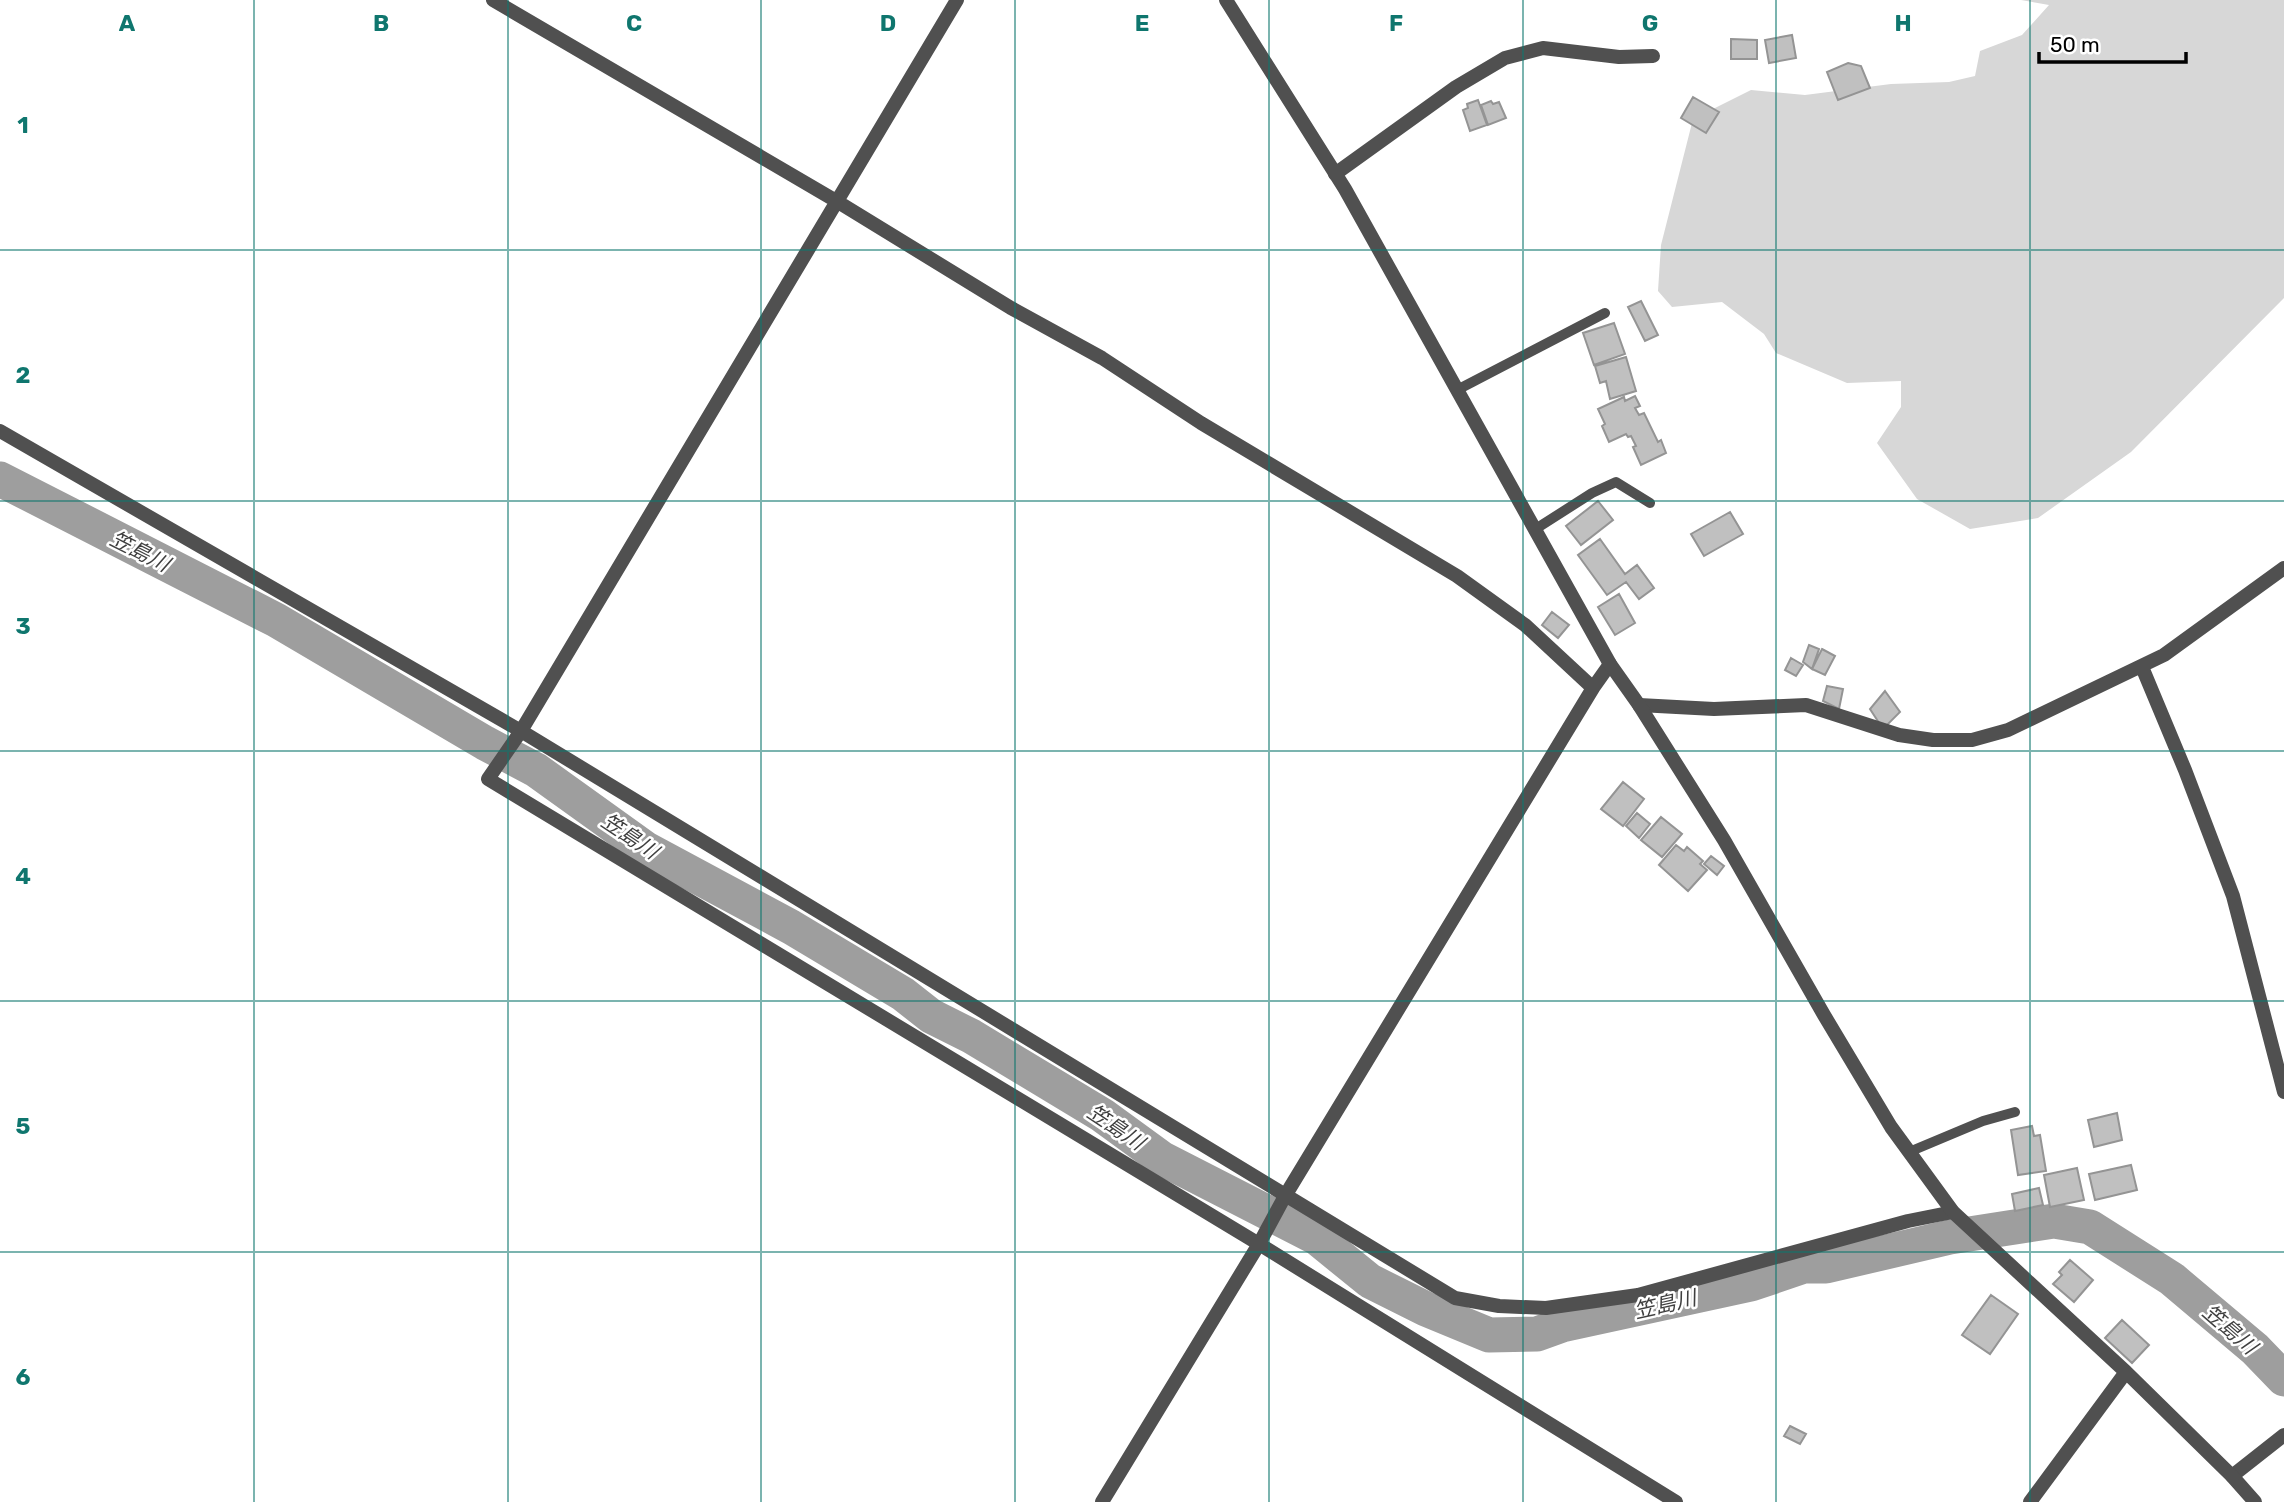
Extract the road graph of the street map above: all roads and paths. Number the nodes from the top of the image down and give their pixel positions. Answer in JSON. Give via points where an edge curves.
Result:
{"nodes":[{"id":1,"x":493,"y":0,"type":"edge"},
{"id":2,"x":957,"y":0,"type":"edge"},
{"id":3,"x":1226,"y":0,"type":"edge"},
{"id":4,"x":1653,"y":56,"type":"dead end"},
{"id":5,"x":1335,"y":174,"type":"junction"},
{"id":6,"x":838,"y":202,"type":"junction"},
{"id":7,"x":1605,"y":313,"type":"dead end"},
{"id":8,"x":1457,"y":390,"type":"junction"},
{"id":9,"x":0,"y":431,"type":"edge"},
{"id":10,"x":1650,"y":503,"type":"dead end"},
{"id":11,"x":1534,"y":530,"type":"junction"},
{"id":12,"x":2284,"y":568,"type":"edge"},
{"id":13,"x":1610,"y":664,"type":"junction"},
{"id":14,"x":2142,"y":667,"type":"junction"},
{"id":15,"x":1593,"y":688,"type":"junction"},
{"id":16,"x":1639,"y":705,"type":"junction"},
{"id":17,"x":521,"y":731,"type":"junction"},
{"id":18,"x":2284,"y":1092,"type":"edge"},
{"id":19,"x":2015,"y":1112,"type":"dead end"},
{"id":20,"x":1909,"y":1152,"type":"junction"},
{"id":21,"x":1285,"y":1196,"type":"junction"},
{"id":22,"x":1953,"y":1212,"type":"junction"},
{"id":23,"x":1259,"y":1244,"type":"junction"},
{"id":24,"x":2126,"y":1372,"type":"junction"},
{"id":25,"x":2284,"y":1435,"type":"edge"},
{"id":26,"x":2232,"y":1476,"type":"junction"},
{"id":27,"x":1102,"y":1502,"type":"edge"},
{"id":28,"x":1676,"y":1502,"type":"edge"},
{"id":29,"x":2030,"y":1502,"type":"edge"},
{"id":30,"x":2255,"y":1502,"type":"edge"}],
"edges":[{"from":1,"to":6,"type":"street"},
{"from":2,"to":6,"type":"street"},
{"from":3,"to":5,"type":"street"},
{"from":4,"to":5,"type":"street","via":[[1543,48],[1505,58],[1456,87]]},
{"from":5,"to":8,"type":"street"},
{"from":6,"to":15,"type":"street","via":[[1457,576],[1525,625]]},
{"from":6,"to":17,"type":"street"},
{"from":7,"to":8,"type":"lane"},
{"from":8,"to":11,"type":"street"},
{"from":9,"to":17,"type":"street"},
{"from":10,"to":11,"type":"lane","via":[[1616,482]]},
{"from":11,"to":13,"type":"street"},
{"from":12,"to":14,"type":"street"},
{"from":13,"to":15,"type":"street"},
{"from":13,"to":16,"type":"street"},
{"from":14,"to":16,"type":"street","via":[[2008,730],[1972,740],[1899,734],[1806,705],[1714,709]]},
{"from":14,"to":18,"type":"street","via":[[2233,896]]},
{"from":15,"to":21,"type":"street"},
{"from":16,"to":20,"type":"street"},
{"from":17,"to":21,"type":"street"},
{"from":17,"to":23,"type":"street","via":[[488,779]]},
{"from":19,"to":20,"type":"lane"},
{"from":20,"to":22,"type":"street"},
{"from":21,"to":22,"type":"street","via":[[1455,1298],[1546,1308],[1638,1295]]},
{"from":21,"to":23,"type":"street"},
{"from":22,"to":24,"type":"street"},
{"from":23,"to":27,"type":"street"},
{"from":23,"to":28,"type":"street"},
{"from":24,"to":26,"type":"street"},
{"from":24,"to":29,"type":"street"},
{"from":25,"to":26,"type":"street"},
{"from":26,"to":30,"type":"street"}]}
